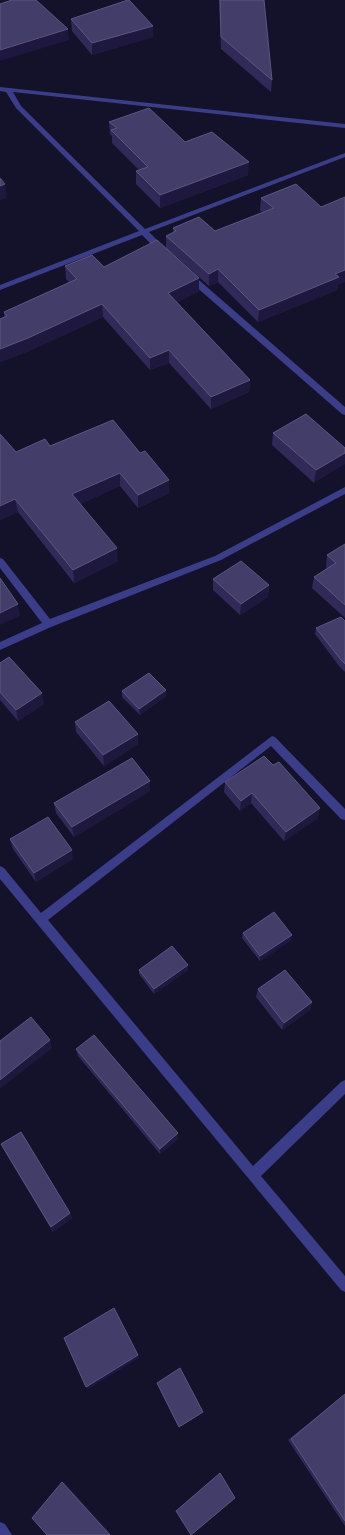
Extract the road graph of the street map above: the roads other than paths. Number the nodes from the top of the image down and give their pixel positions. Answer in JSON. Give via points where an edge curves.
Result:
{"nodes":[{"id":1,"x":4,"y":90,"type":"edge"},
{"id":2,"x":345,"y":126,"type":"edge"},
{"id":3,"x":345,"y":155,"type":"edge"},
{"id":4,"x":143,"y":232,"type":"junction"},
{"id":5,"x":168,"y":256,"type":"edge"},
{"id":6,"x":185,"y":272,"type":"edge"},
{"id":7,"x":0,"y":288,"type":"edge"},
{"id":8,"x":345,"y":412,"type":"edge"},
{"id":9,"x":345,"y":490,"type":"edge"},
{"id":10,"x":0,"y":561,"type":"edge"},
{"id":11,"x":48,"y":624,"type":"junction"},
{"id":12,"x":0,"y":646,"type":"edge"},
{"id":13,"x":345,"y":816,"type":"edge"},
{"id":14,"x":0,"y":871,"type":"edge"},
{"id":15,"x":40,"y":920,"type":"junction"},
{"id":16,"x":345,"y":1086,"type":"edge"},
{"id":17,"x":253,"y":1176,"type":"junction"},
{"id":18,"x":345,"y":1286,"type":"edge"},
{"id":19,"x":0,"y":1529,"type":"edge"},
{"id":20,"x":5,"y":1535,"type":"edge"}],
"edges":[{"from":1,"to":2,"type":"street"},
{"from":1,"to":4,"type":"street"},
{"from":3,"to":4,"type":"street"},
{"from":4,"to":5,"type":"street"},
{"from":4,"to":7,"type":"street"},
{"from":6,"to":8,"type":"street"},
{"from":9,"to":11,"type":"street","via":[[218,558]]},
{"from":10,"to":11,"type":"street"},
{"from":11,"to":12,"type":"street"},
{"from":13,"to":15,"type":"street","via":[[272,740]]},
{"from":14,"to":15,"type":"street"},
{"from":15,"to":17,"type":"street"},
{"from":16,"to":17,"type":"street"},
{"from":17,"to":18,"type":"street"},
{"from":19,"to":20,"type":"street"}]}
